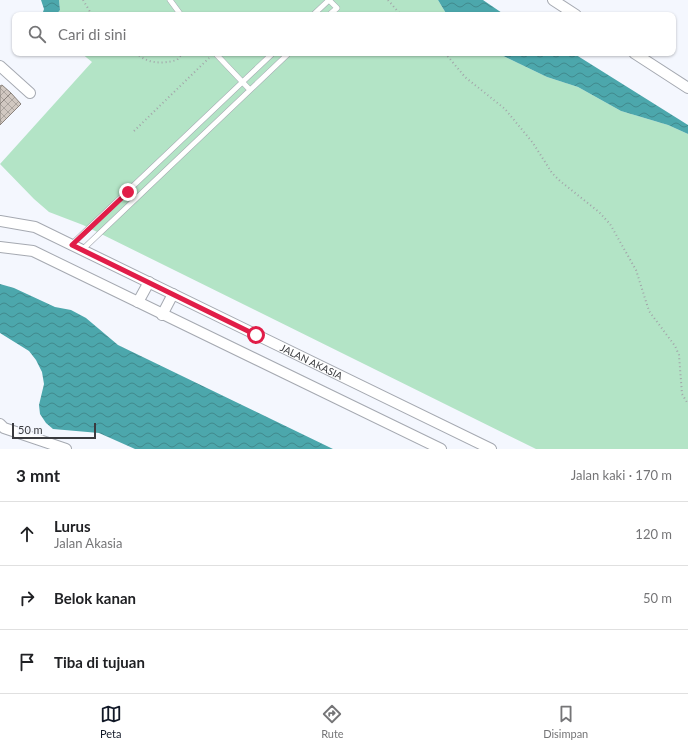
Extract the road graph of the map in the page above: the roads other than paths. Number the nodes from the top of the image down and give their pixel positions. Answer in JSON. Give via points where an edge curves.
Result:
{"nodes":[{"id":1,"x":170,"y":0,"type":"edge"},
{"id":2,"x":329,"y":0,"type":"edge"},
{"id":3,"x":553,"y":0,"type":"edge"},
{"id":4,"x":179,"y":12,"type":"edge"},
{"id":5,"x":316,"y":12,"type":"edge"},
{"id":6,"x":332,"y":12,"type":"edge"},
{"id":7,"x":571,"y":12,"type":"edge"},
{"id":8,"x":217,"y":56,"type":"edge"},
{"id":9,"x":270,"y":56,"type":"edge"},
{"id":10,"x":286,"y":56,"type":"edge"},
{"id":11,"x":639,"y":56,"type":"edge"},
{"id":12,"x":0,"y":66,"type":"edge"},
{"id":13,"x":243,"y":82,"type":"junction"},
{"id":14,"x":688,"y":88,"type":"edge"},
{"id":15,"x":250,"y":90,"type":"junction"},
{"id":16,"x":30,"y":93,"type":"dead end"},
{"id":17,"x":0,"y":221,"type":"edge"},
{"id":18,"x":72,"y":245,"type":"junction"},
{"id":19,"x":0,"y":247,"type":"edge"},
{"id":20,"x":82,"y":250,"type":"junction"},
{"id":21,"x":149,"y":282,"type":"junction"},
{"id":22,"x":173,"y":294,"type":"junction"},
{"id":23,"x":138,"y":302,"type":"junction"},
{"id":24,"x":162,"y":315,"type":"junction"},
{"id":25,"x":2,"y":429,"type":"edge"},
{"id":26,"x":66,"y":449,"type":"edge"},
{"id":27,"x":441,"y":449,"type":"edge"},
{"id":28,"x":491,"y":449,"type":"edge"}],
"edges":[{"from":1,"to":4,"type":"lane"},
{"from":2,"to":5,"type":"lane"},
{"from":2,"to":6,"type":"lane","via":[[337,8]]},
{"from":3,"to":7,"type":"street"},
{"from":8,"to":13,"type":"lane"},
{"from":9,"to":13,"type":"lane"},
{"from":10,"to":15,"type":"lane"},
{"from":11,"to":14,"type":"street"},
{"from":12,"to":16,"type":"street"},
{"from":13,"to":15,"type":"lane"},
{"from":13,"to":18,"type":"lane"},
{"from":15,"to":20,"type":"lane"},
{"from":17,"to":18,"type":"street","name":"JALAN AKASIA","via":[[34,227]]},
{"from":18,"to":20,"type":"street","name":"JALAN AKASIA"},
{"from":19,"to":23,"type":"street","via":[[33,251]]},
{"from":20,"to":21,"type":"street","name":"JALAN AKASIA"},
{"from":21,"to":22,"type":"street","name":"JALAN AKASIA"},
{"from":21,"to":23,"type":"street"},
{"from":22,"to":24,"type":"street"},
{"from":22,"to":28,"type":"street","name":"JALAN AKASIA"},
{"from":23,"to":24,"type":"street"},
{"from":24,"to":27,"type":"street"},
{"from":25,"to":26,"type":"street"}]}
